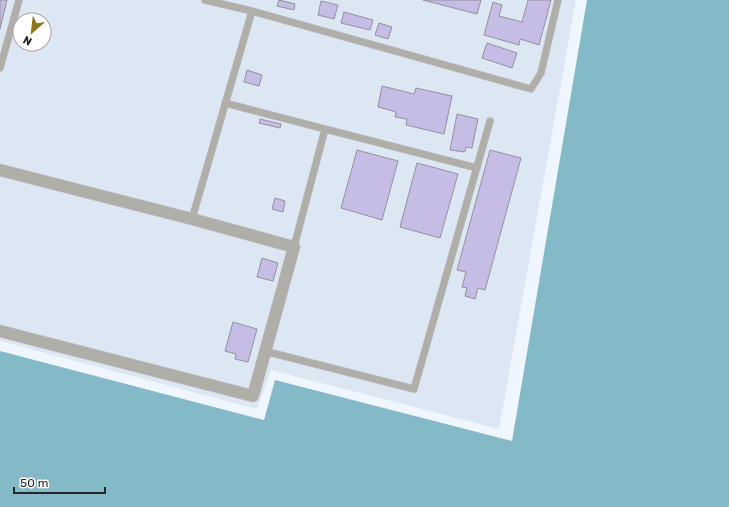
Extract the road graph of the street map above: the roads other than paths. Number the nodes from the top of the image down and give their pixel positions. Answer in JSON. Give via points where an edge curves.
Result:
{"nodes":[{"id":1,"x":19,"y":0,"type":"edge"},
{"id":2,"x":205,"y":0,"type":"edge"},
{"id":3,"x":558,"y":0,"type":"edge"},
{"id":4,"x":218,"y":2,"type":"edge"},
{"id":5,"x":252,"y":12,"type":"junction"},
{"id":6,"x":0,"y":68,"type":"edge"},
{"id":7,"x":225,"y":103,"type":"junction"},
{"id":8,"x":490,"y":121,"type":"dead end"},
{"id":9,"x":326,"y":129,"type":"junction"},
{"id":10,"x":477,"y":168,"type":"junction"},
{"id":11,"x":0,"y":170,"type":"edge"},
{"id":12,"x":192,"y":219,"type":"junction"},
{"id":13,"x":294,"y":247,"type":"junction"},
{"id":14,"x":0,"y":331,"type":"edge"},
{"id":15,"x":264,"y":351,"type":"junction"}],
"edges":[{"from":1,"to":6,"type":"lane"},
{"from":2,"to":4,"type":"lane"},
{"from":3,"to":5,"type":"lane","via":[[541,73],[531,90]]},
{"from":4,"to":5,"type":"lane"},
{"from":5,"to":7,"type":"lane"},
{"from":7,"to":9,"type":"lane"},
{"from":7,"to":12,"type":"lane"},
{"from":8,"to":10,"type":"lane"},
{"from":9,"to":10,"type":"lane"},
{"from":9,"to":13,"type":"lane"},
{"from":10,"to":15,"type":"lane","via":[[414,389]]},
{"from":11,"to":12,"type":"street"},
{"from":12,"to":13,"type":"street"},
{"from":13,"to":15,"type":"street"},
{"from":14,"to":15,"type":"street","via":[[253,396]]}]}
